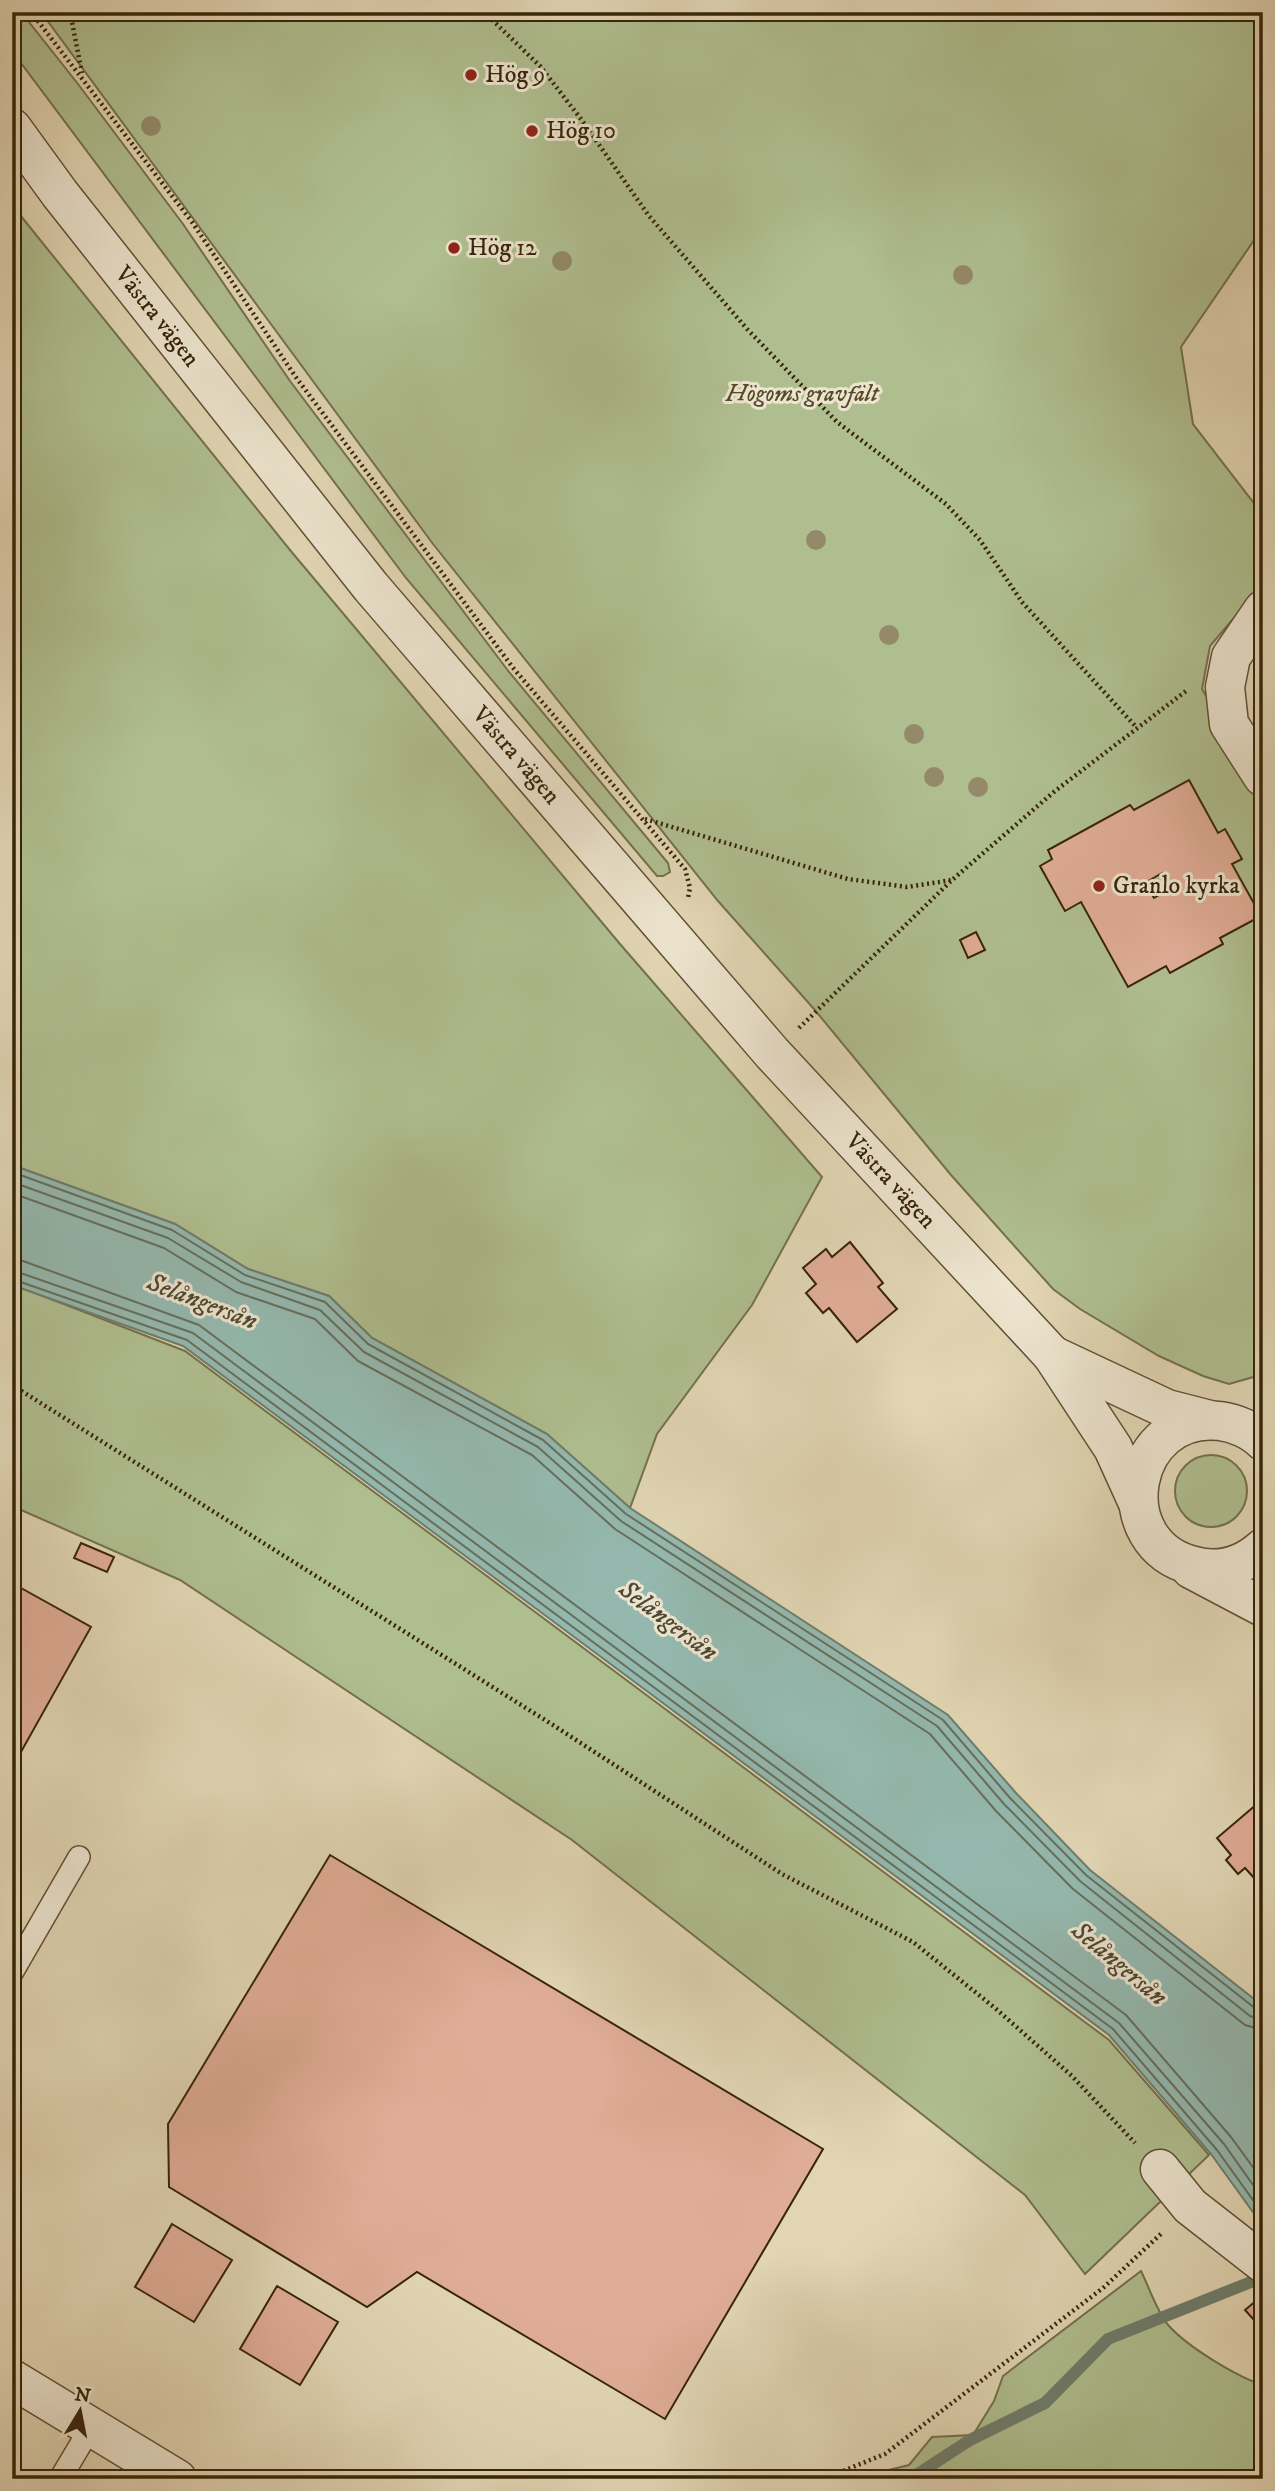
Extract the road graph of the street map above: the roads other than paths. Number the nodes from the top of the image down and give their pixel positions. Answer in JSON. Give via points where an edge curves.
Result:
{"nodes":[{"id":1,"x":12,"y":128,"type":"edge"},
{"id":2,"x":1263,"y":610,"type":"edge"},
{"id":3,"x":1263,"y":778,"type":"edge"},
{"id":4,"x":1052,"y":1356,"type":"junction"},
{"id":5,"x":1244,"y":1426,"type":"edge"},
{"id":6,"x":1138,"y":1503,"type":"junction"},
{"id":7,"x":1263,"y":1548,"type":"edge"},
{"id":8,"x":1180,"y":1563,"type":"junction"},
{"id":9,"x":1263,"y":1607,"type":"edge"},
{"id":10,"x":79,"y":1857,"type":"dead end"},
{"id":11,"x":12,"y":1973,"type":"edge"},
{"id":12,"x":1160,"y":2169,"type":"road end"},
{"id":13,"x":1263,"y":2263,"type":"edge"},
{"id":14,"x":12,"y":2379,"type":"edge"},
{"id":15,"x":91,"y":2427,"type":"junction"},
{"id":16,"x":60,"y":2479,"type":"edge"},
{"id":17,"x":177,"y":2479,"type":"edge"}],
"edges":[{"from":1,"to":4,"type":"street","name":"Västra vägen","via":[[371,587],[772,1053]]},
{"from":2,"to":3,"type":"street","via":[[1231,657],[1225,687],[1229,724]]},
{"from":4,"to":5,"type":"street","name":"Västra vägen","via":[[1167,1409]]},
{"from":4,"to":6,"type":"street","name":"Västra vägen","via":[[1113,1448]]},
{"from":5,"to":6,"type":"street","via":[[1181,1427],[1166,1436],[1141,1470]]},
{"from":6,"to":8,"type":"street","name":"Västra vägen","via":[[1152,1540]]},
{"from":7,"to":8,"type":"street","via":[[1236,1566],[1219,1570]]},
{"from":8,"to":9,"type":"street"},
{"from":10,"to":11,"type":"lane"},
{"from":12,"to":13,"type":"street","via":[[1190,2206]]},
{"from":14,"to":15,"type":"street"},
{"from":15,"to":16,"type":"lane"},
{"from":15,"to":17,"type":"street"}]}
